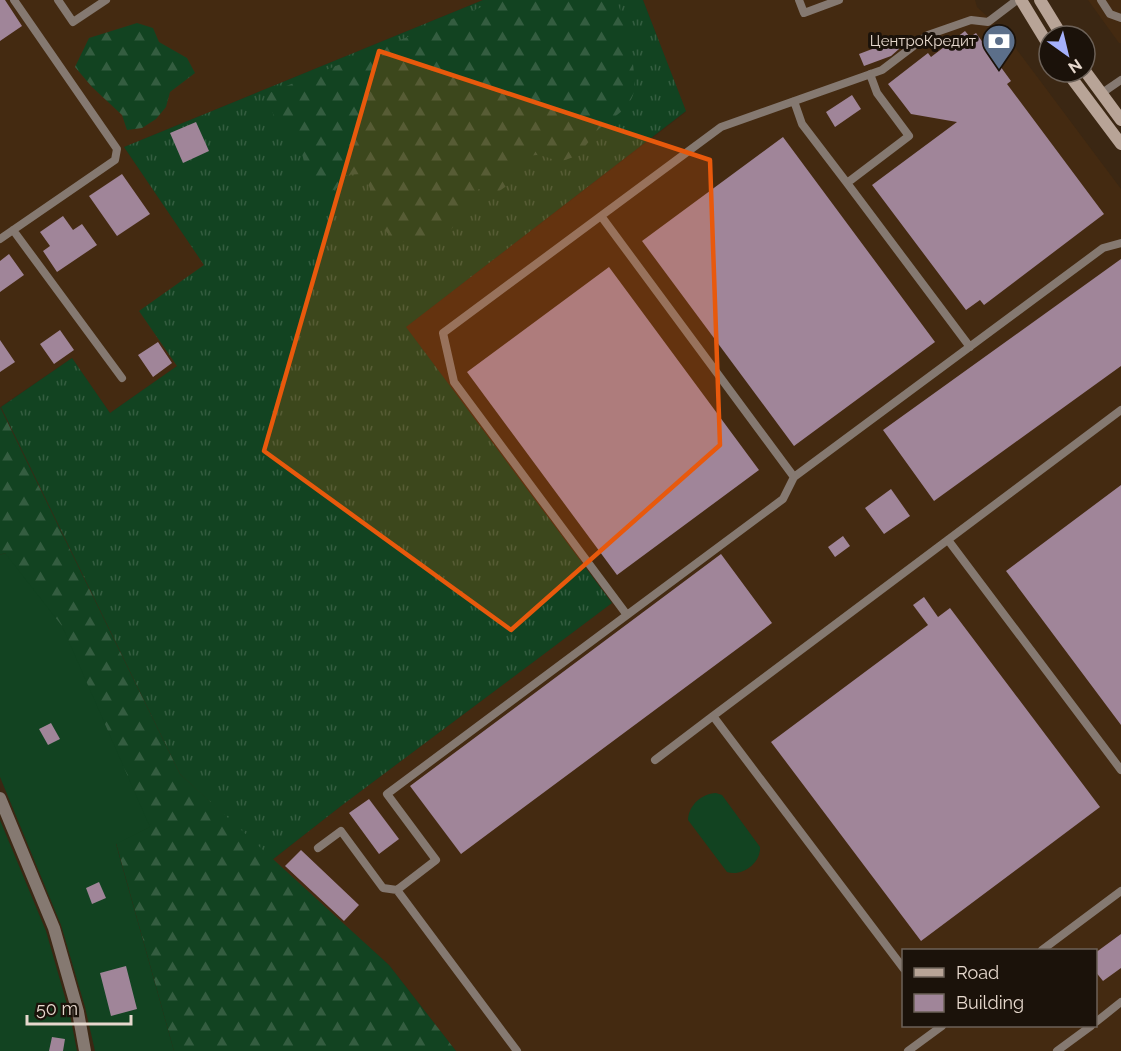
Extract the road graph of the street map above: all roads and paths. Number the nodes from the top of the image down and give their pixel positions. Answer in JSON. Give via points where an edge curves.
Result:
{"nodes":[{"id":1,"x":14,"y":0,"type":"edge"},
{"id":2,"x":58,"y":0,"type":"edge"},
{"id":3,"x":106,"y":0,"type":"edge"},
{"id":4,"x":799,"y":0,"type":"edge"},
{"id":5,"x":839,"y":0,"type":"edge"},
{"id":6,"x":1019,"y":0,"type":"edge"},
{"id":7,"x":1040,"y":0,"type":"edge"},
{"id":8,"x":1101,"y":0,"type":"edge"},
{"id":9,"x":1121,"y":18,"type":"edge"},
{"id":10,"x":1055,"y":24,"type":"edge"},
{"id":11,"x":1037,"y":28,"type":"edge"},
{"id":12,"x":870,"y":74,"type":"junction"},
{"id":13,"x":1121,"y":80,"type":"edge"},
{"id":14,"x":1075,"y":84,"type":"edge"},
{"id":15,"x":1095,"y":84,"type":"edge"},
{"id":16,"x":1102,"y":93,"type":"junction"},
{"id":17,"x":794,"y":101,"type":"junction"},
{"id":18,"x":1121,"y":120,"type":"edge"},
{"id":19,"x":1121,"y":144,"type":"edge"},
{"id":20,"x":846,"y":183,"type":"junction"},
{"id":21,"x":601,"y":216,"type":"junction"},
{"id":22,"x":13,"y":230,"type":"junction"},
{"id":23,"x":0,"y":239,"type":"edge"},
{"id":24,"x":1121,"y":243,"type":"edge"},
{"id":25,"x":970,"y":346,"type":"junction"},
{"id":26,"x":122,"y":378,"type":"dead end"},
{"id":27,"x":1121,"y":410,"type":"edge"},
{"id":28,"x":794,"y":477,"type":"junction"},
{"id":29,"x":948,"y":540,"type":"junction"},
{"id":30,"x":627,"y":615,"type":"junction"},
{"id":31,"x":713,"y":716,"type":"junction"},
{"id":32,"x":655,"y":760,"type":"dead end"},
{"id":33,"x":1121,"y":770,"type":"edge"},
{"id":34,"x":0,"y":798,"type":"edge"},
{"id":35,"x":318,"y":848,"type":"dead end"},
{"id":36,"x":397,"y":890,"type":"junction"},
{"id":37,"x":1121,"y":891,"type":"edge"},
{"id":38,"x":1045,"y":949,"type":"edge"},
{"id":39,"x":902,"y":968,"type":"edge"},
{"id":40,"x":1121,"y":1002,"type":"edge"},
{"id":41,"x":1097,"y":1020,"type":"edge"},
{"id":42,"x":941,"y":1027,"type":"edge"},
{"id":43,"x":1089,"y":1027,"type":"edge"},
{"id":44,"x":85,"y":1051,"type":"edge"},
{"id":45,"x":517,"y":1051,"type":"edge"},
{"id":46,"x":908,"y":1051,"type":"edge"},
{"id":47,"x":1057,"y":1051,"type":"edge"}],
"edges":[{"from":1,"to":22,"type":"lane","via":[[117,149],[115,160]]},
{"from":2,"to":3,"type":"lane","via":[[73,22]]},
{"from":4,"to":5,"type":"lane","via":[[804,13]]},
{"from":6,"to":11,"type":"main road"},
{"from":6,"to":12,"type":"lane","via":[[988,22],[971,20],[928,35],[882,70]]},
{"from":7,"to":10,"type":"main road"},
{"from":8,"to":9,"type":"lane","via":[[1110,14]]},
{"from":12,"to":17,"type":"lane"},
{"from":12,"to":20,"type":"lane","via":[[877,93],[909,136]]},
{"from":13,"to":16,"type":"lane"},
{"from":14,"to":19,"type":"main road"},
{"from":15,"to":16,"type":"main road"},
{"from":16,"to":18,"type":"main road"},
{"from":17,"to":20,"type":"lane","via":[[802,124]]},
{"from":17,"to":21,"type":"lane","via":[[721,128]]},
{"from":20,"to":25,"type":"lane"},
{"from":21,"to":28,"type":"lane"},
{"from":21,"to":30,"type":"lane","via":[[443,333],[454,382]]},
{"from":22,"to":23,"type":"lane"},
{"from":22,"to":26,"type":"lane"},
{"from":24,"to":25,"type":"lane","via":[[1103,248]]},
{"from":25,"to":28,"type":"lane"},
{"from":27,"to":29,"type":"lane"},
{"from":28,"to":30,"type":"lane","via":[[783,499]]},
{"from":29,"to":31,"type":"lane"},
{"from":29,"to":33,"type":"lane"},
{"from":30,"to":36,"type":"lane","via":[[387,794],[436,860]]},
{"from":31,"to":32,"type":"lane"},
{"from":31,"to":39,"type":"lane"},
{"from":34,"to":44,"type":"street","via":[[54,928]]},
{"from":35,"to":36,"type":"lane","via":[[341,831],[382,888]]},
{"from":36,"to":45,"type":"lane"},
{"from":37,"to":38,"type":"lane"},
{"from":40,"to":41,"type":"lane"},
{"from":42,"to":46,"type":"lane"},
{"from":43,"to":47,"type":"lane"}]}
